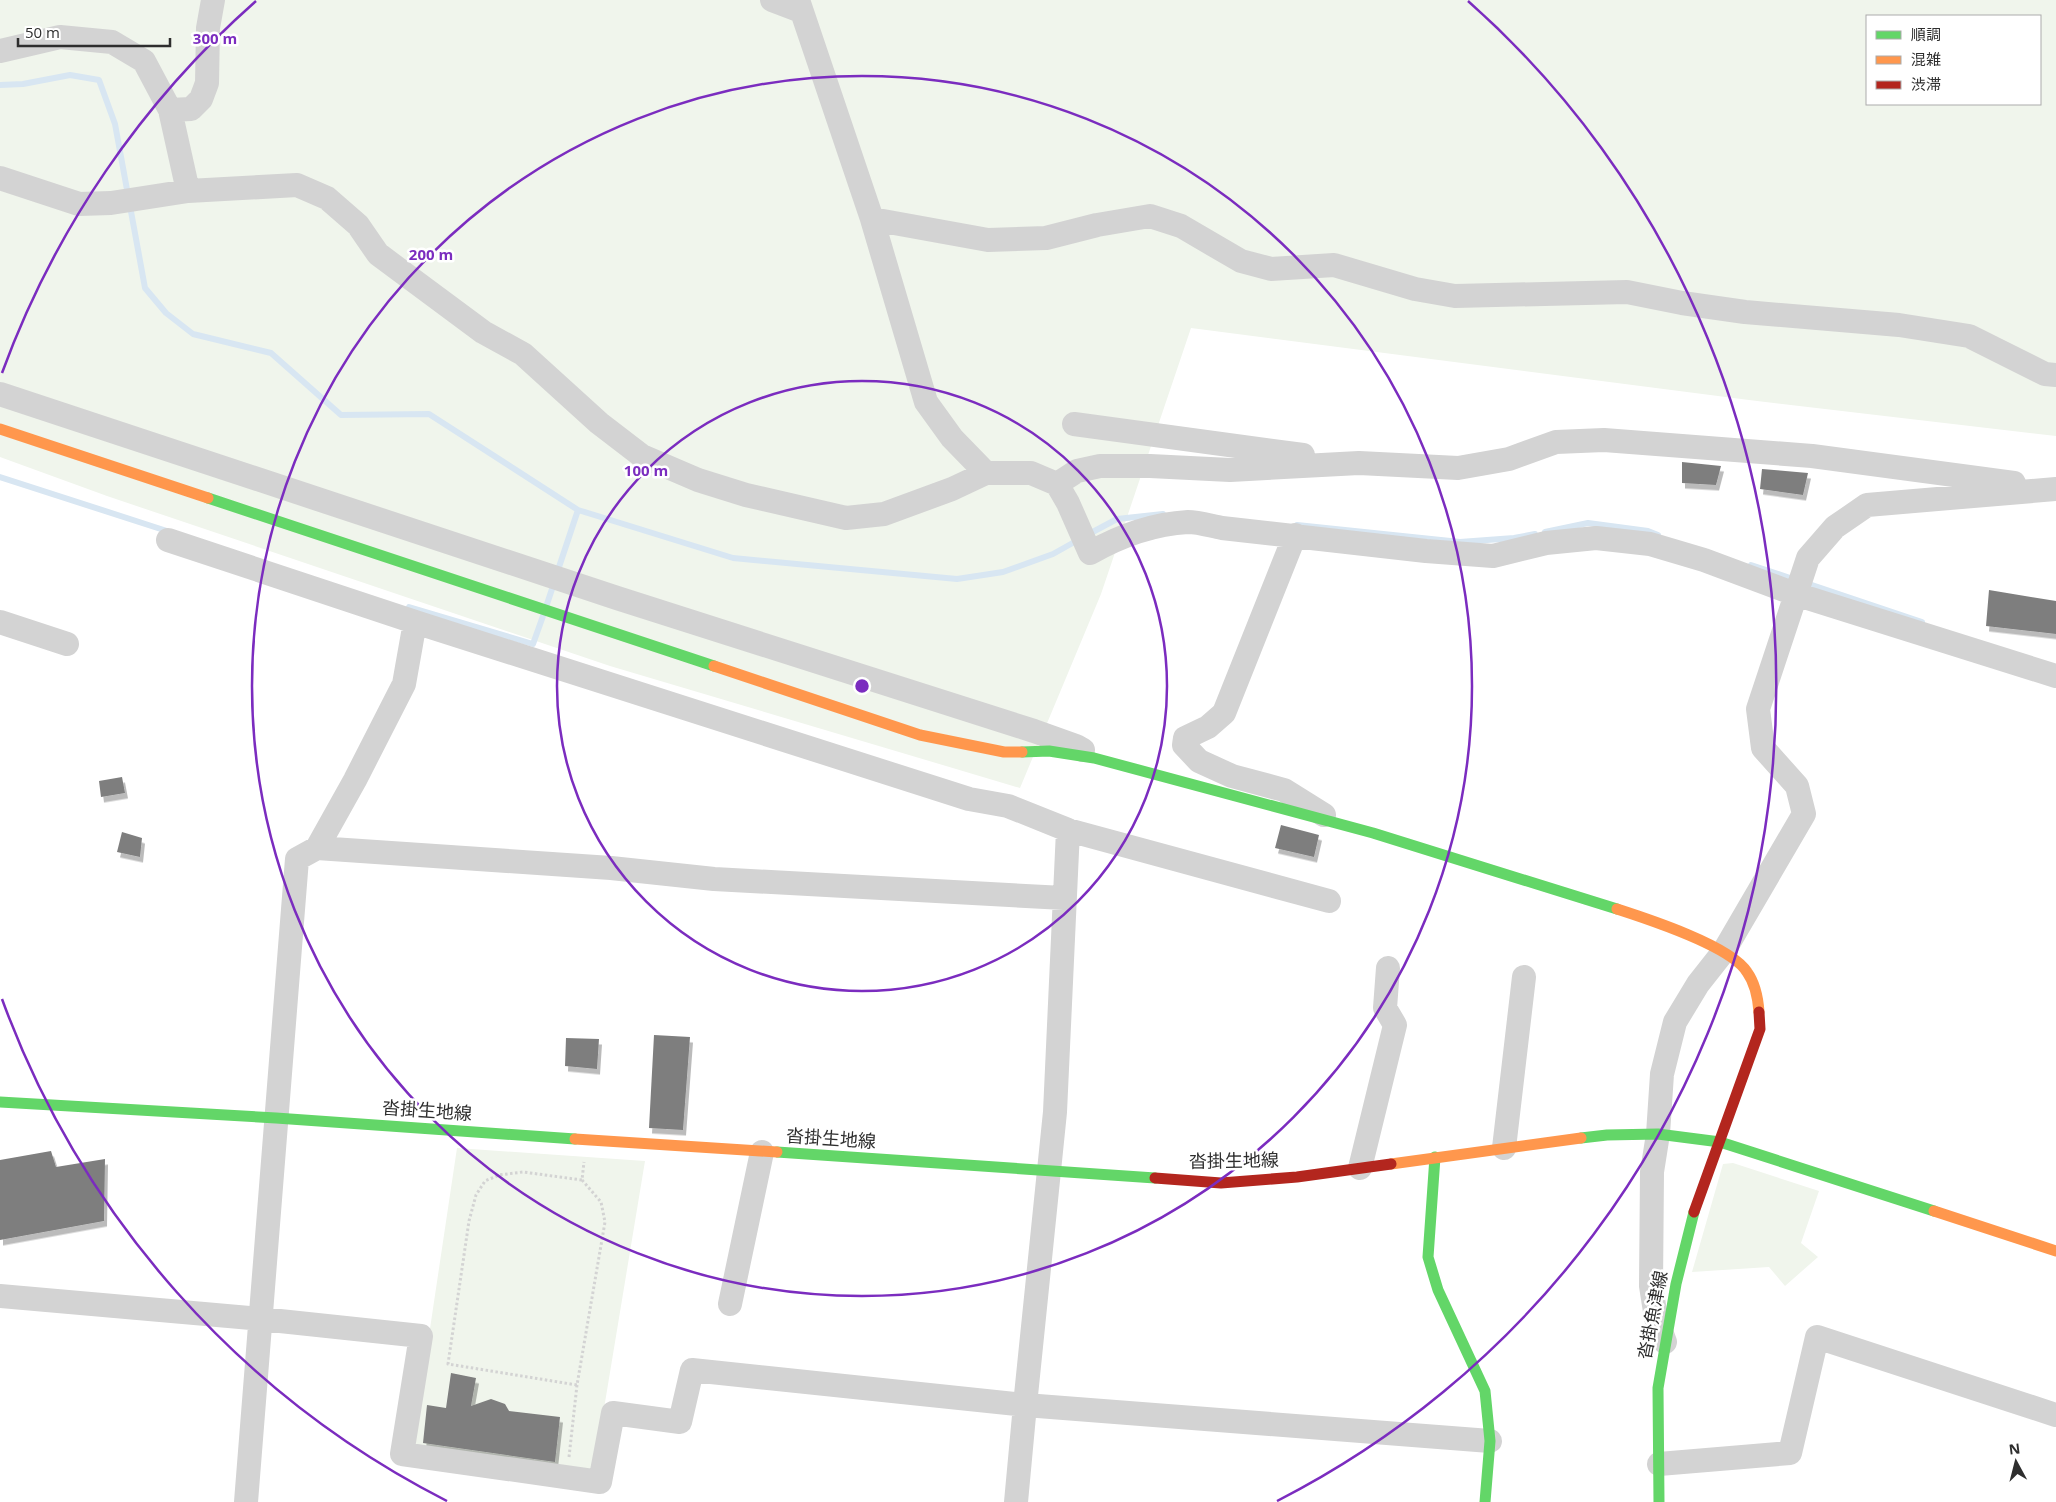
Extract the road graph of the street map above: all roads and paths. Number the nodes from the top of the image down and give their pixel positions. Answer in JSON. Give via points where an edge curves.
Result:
{"nodes":[{"id":1,"x":213,"y":0,"type":"edge"},
{"id":2,"x":772,"y":0,"type":"edge"},
{"id":3,"x":800,"y":6,"type":"edge"},
{"id":4,"x":0,"y":50,"type":"edge"},
{"id":5,"x":170,"y":110,"type":"junction"},
{"id":6,"x":0,"y":178,"type":"edge"},
{"id":7,"x":188,"y":191,"type":"junction"},
{"id":8,"x":872,"y":219,"type":"junction"},
{"id":9,"x":2056,"y":375,"type":"edge"},
{"id":10,"x":0,"y":394,"type":"edge"},
{"id":11,"x":1074,"y":424,"type":"dead end"},
{"id":12,"x":0,"y":429,"type":"edge"},
{"id":13,"x":1359,"y":463,"type":"junction"},
{"id":14,"x":986,"y":473,"type":"junction"},
{"id":15,"x":1056,"y":484,"type":"junction"},
{"id":16,"x":2054,"y":489,"type":"edge"},
{"id":17,"x":1295,"y":535,"type":"junction"},
{"id":18,"x":168,"y":540,"type":"dead end"},
{"id":19,"x":1795,"y":594,"type":"junction"},
{"id":20,"x":0,"y":622,"type":"edge"},
{"id":21,"x":415,"y":622,"type":"junction"},
{"id":22,"x":67,"y":644,"type":"dead end"},
{"id":23,"x":2056,"y":676,"type":"edge"},
{"id":24,"x":1094,"y":758,"type":"junction"},
{"id":25,"x":1336,"y":823,"type":"junction"},
{"id":26,"x":1068,"y":830,"type":"junction"},
{"id":27,"x":317,"y":848,"type":"junction"},
{"id":28,"x":1064,"y":898,"type":"junction"},
{"id":29,"x":1329,"y":901,"type":"dead end"},
{"id":30,"x":1724,"y":951,"type":"junction"},
{"id":31,"x":1388,"y":968,"type":"dead end"},
{"id":32,"x":1524,"y":977,"type":"dead end"},
{"id":33,"x":0,"y":1102,"type":"edge"},
{"id":34,"x":276,"y":1118,"type":"junction"},
{"id":35,"x":1658,"y":1134,"type":"junction"},
{"id":36,"x":588,"y":1140,"type":"junction"},
{"id":37,"x":1720,"y":1142,"type":"junction"},
{"id":38,"x":1504,"y":1148,"type":"junction"},
{"id":39,"x":762,"y":1152,"type":"junction"},
{"id":40,"x":1435,"y":1157,"type":"junction"},
{"id":41,"x":1360,"y":1168,"type":"junction"},
{"id":42,"x":1050,"y":1172,"type":"junction"},
{"id":43,"x":582,"y":1180,"type":"junction"},
{"id":44,"x":2056,"y":1251,"type":"edge"},
{"id":45,"x":0,"y":1296,"type":"edge"},
{"id":46,"x":730,"y":1304,"type":"dead end"},
{"id":47,"x":261,"y":1319,"type":"junction"},
{"id":48,"x":1665,"y":1342,"type":"junction"},
{"id":49,"x":577,"y":1385,"type":"junction"},
{"id":50,"x":1025,"y":1406,"type":"junction"},
{"id":51,"x":2056,"y":1415,"type":"edge"},
{"id":52,"x":1490,"y":1441,"type":"junction"},
{"id":53,"x":568,"y":1462,"type":"dead end"},
{"id":54,"x":1659,"y":1464,"type":"junction"},
{"id":55,"x":246,"y":1502,"type":"edge"},
{"id":56,"x":1016,"y":1502,"type":"edge"},
{"id":57,"x":1485,"y":1502,"type":"edge"},
{"id":58,"x":1658,"y":1502,"type":"edge"}],
"edges":[{"from":1,"to":5,"type":"street","via":[[208,28],[207,82],[201,99],[191,109]]},
{"from":2,"to":3,"type":"street"},
{"from":3,"to":8,"type":"street"},
{"from":4,"to":5,"type":"street","via":[[60,36],[112,42],[144,61]]},
{"from":5,"to":7,"type":"street"},
{"from":6,"to":7,"type":"street","via":[[79,204],[111,203]]},
{"from":7,"to":14,"type":"street","via":[[297,185],[327,198],[358,225],[378,254],[483,332],[523,354],[599,423],[642,456],[698,480],[746,495],[846,518],[884,514]]},
{"from":8,"to":9,"type":"street","via":[[988,240],[1046,238],[1150,216],[1181,226],[1241,261],[1270,269],[1334,265],[1414,289],[1455,296],[1627,292],[1745,312],[1899,325],[1969,336],[2045,374]]},
{"from":8,"to":14,"type":"street","via":[[926,402],[952,438]]},
{"from":10,"to":24,"type":"street","via":[[617,598],[1034,731],[1076,746]]},
{"from":11,"to":13,"type":"street"},
{"from":12,"to":24,"type":"main road","name":"沓掛魚津線","via":[[920,735],[1004,752],[1049,751]]},
{"from":13,"to":15,"type":"street","via":[[1230,470],[1100,466],[1077,471]]},
{"from":13,"to":16,"type":"street","via":[[1458,468],[1509,459],[1556,442],[1604,440],[1812,456]]},
{"from":14,"to":15,"type":"street","via":[[1031,473]]},
{"from":15,"to":17,"type":"street","via":[[1090,553],[1147,528],[1190,522]]},
{"from":16,"to":19,"type":"street","via":[[1867,505],[1835,526],[1808,558]]},
{"from":17,"to":19,"type":"street","via":[[1493,556],[1546,543],[1596,538],[1650,544]]},
{"from":17,"to":25,"type":"street","via":[[1224,713],[1208,727],[1185,738],[1184,745],[1199,761],[1232,776],[1284,790]]},
{"from":18,"to":21,"type":"street"},
{"from":19,"to":23,"type":"street"},
{"from":19,"to":30,"type":"street","via":[[1758,710],[1763,748],[1797,786],[1804,814]]},
{"from":20,"to":22,"type":"street"},
{"from":21,"to":26,"type":"street","via":[[969,799],[1008,806]]},
{"from":21,"to":27,"type":"street","via":[[404,684]]},
{"from":24,"to":25,"type":"main road","name":"沓掛魚津線"},
{"from":25,"to":30,"type":"main road","name":"沓掛魚津線","via":[[1645,918]]},
{"from":26,"to":28,"type":"street"},
{"from":26,"to":29,"type":"street"},
{"from":27,"to":28,"type":"street","via":[[611,868],[714,879]]},
{"from":27,"to":34,"type":"street","via":[[297,859]]},
{"from":28,"to":42,"type":"street"},
{"from":30,"to":35,"type":"street","via":[[1698,984],[1675,1022],[1662,1074]]},
{"from":30,"to":37,"type":"main road","name":"沓掛魚津線","via":[[1747,971],[1758,997],[1760,1029]]},
{"from":31,"to":41,"type":"street","via":[[1384,1008],[1395,1025]]},
{"from":32,"to":38,"type":"street"},
{"from":33,"to":34,"type":"main road","name":"沓掛生地線"},
{"from":34,"to":36,"type":"main road","name":"沓掛生地線"},
{"from":34,"to":47,"type":"street"},
{"from":35,"to":37,"type":"main road"},
{"from":35,"to":38,"type":"main road","name":"沓掛生地線","via":[[1607,1135]]},
{"from":35,"to":48,"type":"street","via":[[1652,1172],[1651,1286],[1656,1318]]},
{"from":36,"to":39,"type":"main road","name":"沓掛生地線"},
{"from":36,"to":43,"type":"path"},
{"from":37,"to":44,"type":"main road"},
{"from":37,"to":48,"type":"main road","name":"沓掛魚津線","via":[[1696,1204]]},
{"from":38,"to":40,"type":"main road","name":"沓掛生地線"},
{"from":39,"to":42,"type":"main road","name":"沓掛生地線"},
{"from":39,"to":46,"type":"street"},
{"from":40,"to":41,"type":"main road","name":"沓掛生地線"},
{"from":40,"to":52,"type":"main road","via":[[1428,1257],[1438,1290],[1485,1391]]},
{"from":41,"to":42,"type":"main road","name":"沓掛生地線","via":[[1221,1183]]},
{"from":42,"to":50,"type":"street"},
{"from":43,"to":49,"type":"path","via":[[601,1202],[604,1222]]},
{"from":43,"to":49,"type":"path","via":[[523,1172],[499,1175],[485,1181],[476,1195],[469,1221],[448,1364]]},
{"from":45,"to":47,"type":"street"},
{"from":47,"to":50,"type":"street","via":[[421,1336],[402,1454],[600,1482],[613,1413],[680,1422],[692,1370]]},
{"from":47,"to":55,"type":"street"},
{"from":48,"to":54,"type":"main road","name":"沓掛魚津線","via":[[1658,1388]]},
{"from":49,"to":53,"type":"path"},
{"from":50,"to":52,"type":"street"},
{"from":50,"to":56,"type":"street"},
{"from":51,"to":54,"type":"street","via":[[1817,1337],[1790,1453]]},
{"from":52,"to":57,"type":"main road"},
{"from":54,"to":58,"type":"main road","name":"沓掛魚津線"}]}
